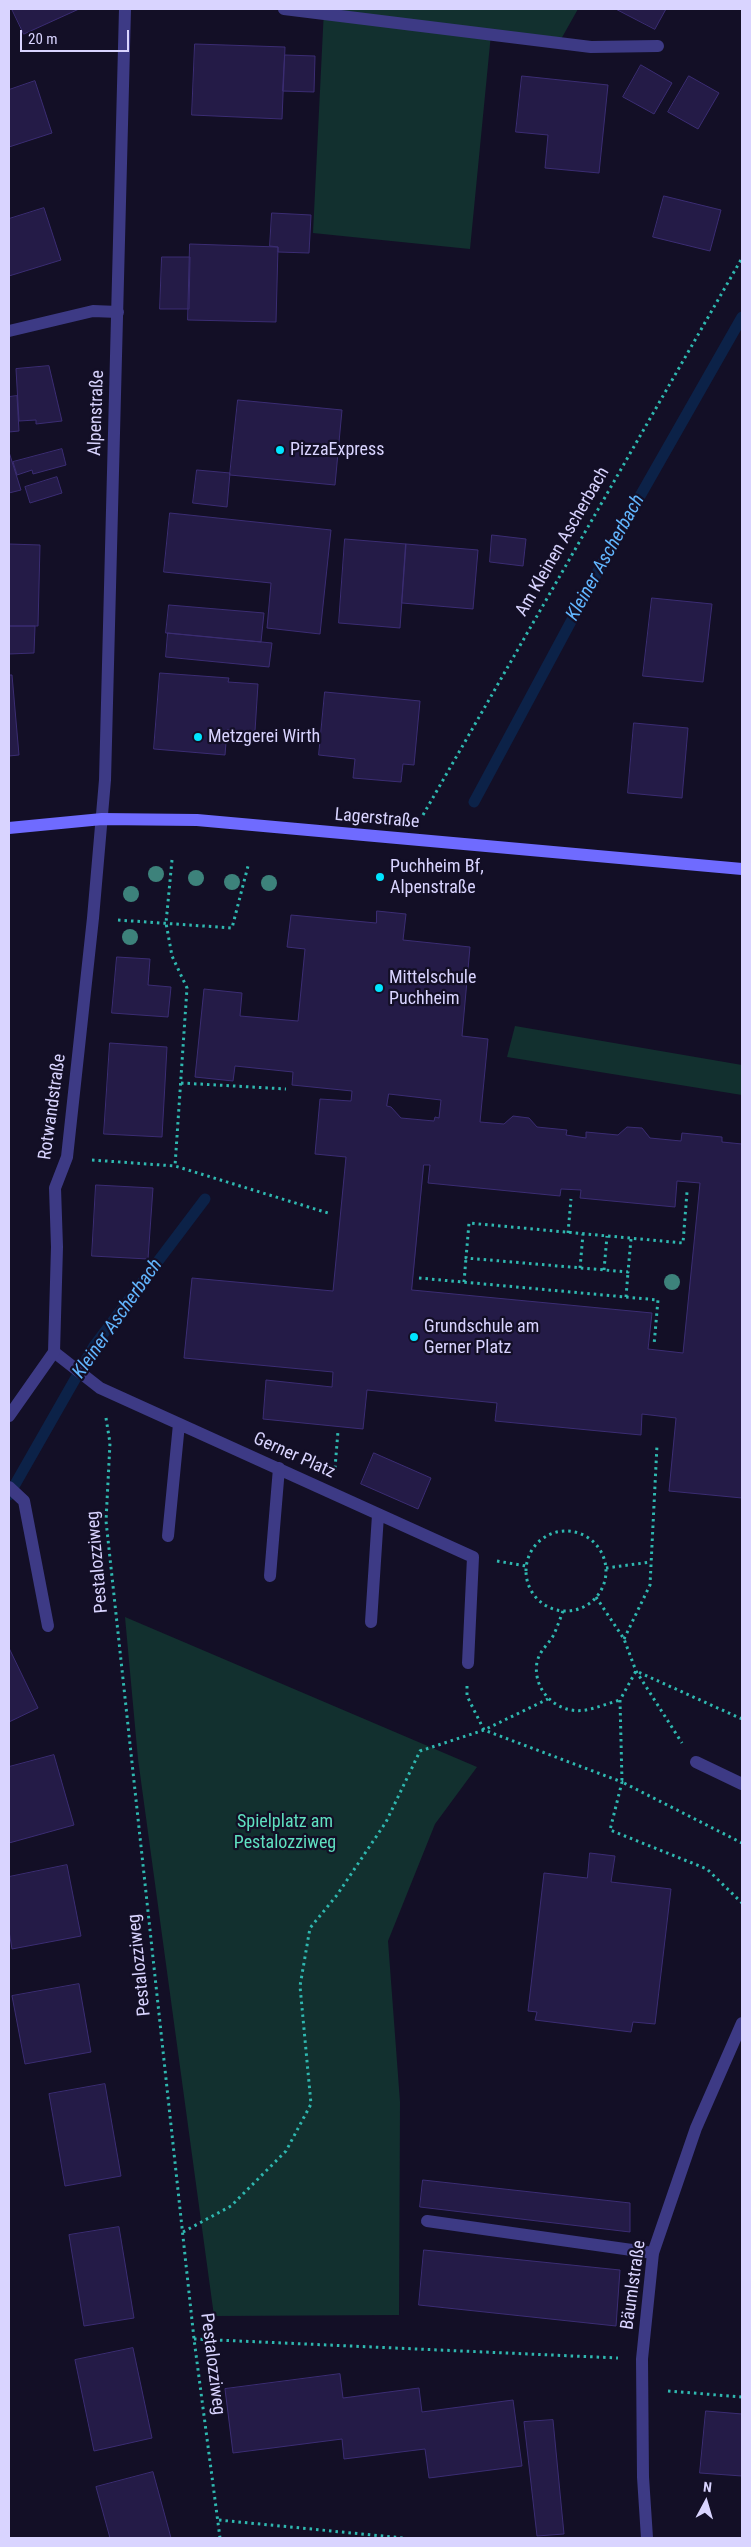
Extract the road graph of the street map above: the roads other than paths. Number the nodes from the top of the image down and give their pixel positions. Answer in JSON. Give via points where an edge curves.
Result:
{"nodes":[{"id":1,"x":125,"y":9,"type":"edge"},
{"id":2,"x":284,"y":9,"type":"edge"},
{"id":3,"x":658,"y":46,"type":"dead end"},
{"id":4,"x":118,"y":312,"type":"junction"},
{"id":5,"x":9,"y":331,"type":"edge"},
{"id":6,"x":102,"y":819,"type":"junction"},
{"id":7,"x":9,"y":828,"type":"edge"},
{"id":8,"x":742,"y":869,"type":"edge"},
{"id":9,"x":54,"y":1352,"type":"junction"},
{"id":10,"x":9,"y":1416,"type":"edge"},
{"id":11,"x":179,"y":1424,"type":"junction"},
{"id":12,"x":279,"y":1468,"type":"junction"},
{"id":13,"x":9,"y":1487,"type":"edge"},
{"id":14,"x":378,"y":1515,"type":"junction"},
{"id":15,"x":168,"y":1536,"type":"dead end"},
{"id":16,"x":270,"y":1576,"type":"dead end"},
{"id":17,"x":371,"y":1622,"type":"dead end"},
{"id":18,"x":48,"y":1626,"type":"dead end"},
{"id":19,"x":468,"y":1663,"type":"road end"},
{"id":20,"x":696,"y":1762,"type":"road end"},
{"id":21,"x":742,"y":1784,"type":"edge"},
{"id":22,"x":742,"y":2023,"type":"edge"},
{"id":23,"x":427,"y":2220,"type":"dead end"},
{"id":24,"x":654,"y":2253,"type":"junction"},
{"id":25,"x":647,"y":2538,"type":"edge"}],
"edges":[{"from":1,"to":4,"type":"street","name":"Alpenstraße"},
{"from":2,"to":3,"type":"street","via":[[592,48]]},
{"from":4,"to":5,"type":"street","via":[[93,311]]},
{"from":4,"to":6,"type":"street","name":"Alpenstraße"},
{"from":6,"to":7,"type":"street","name":"Lagerstraße"},
{"from":6,"to":8,"type":"street","name":"Lagerstraße","via":[[197,820]]},
{"from":6,"to":9,"type":"street","name":"Rotwandstraße","via":[[67,1158],[55,1188]]},
{"from":9,"to":10,"type":"street"},
{"from":9,"to":11,"type":"street","name":"Gerner Platz","via":[[100,1388]]},
{"from":11,"to":12,"type":"street","name":"Gerner Platz"},
{"from":11,"to":15,"type":"street"},
{"from":12,"to":14,"type":"street","name":"Gerner Platz"},
{"from":12,"to":16,"type":"street"},
{"from":13,"to":18,"type":"street","via":[[24,1501]]},
{"from":14,"to":17,"type":"street"},
{"from":14,"to":19,"type":"street","name":"Gerner Platz","via":[[473,1557]]},
{"from":20,"to":21,"type":"street"},
{"from":22,"to":24,"type":"street","name":"Bäumlstraße","via":[[696,2128]]},
{"from":23,"to":24,"type":"street"},
{"from":24,"to":25,"type":"street","name":"Bäumlstraße","via":[[642,2360]]}]}
